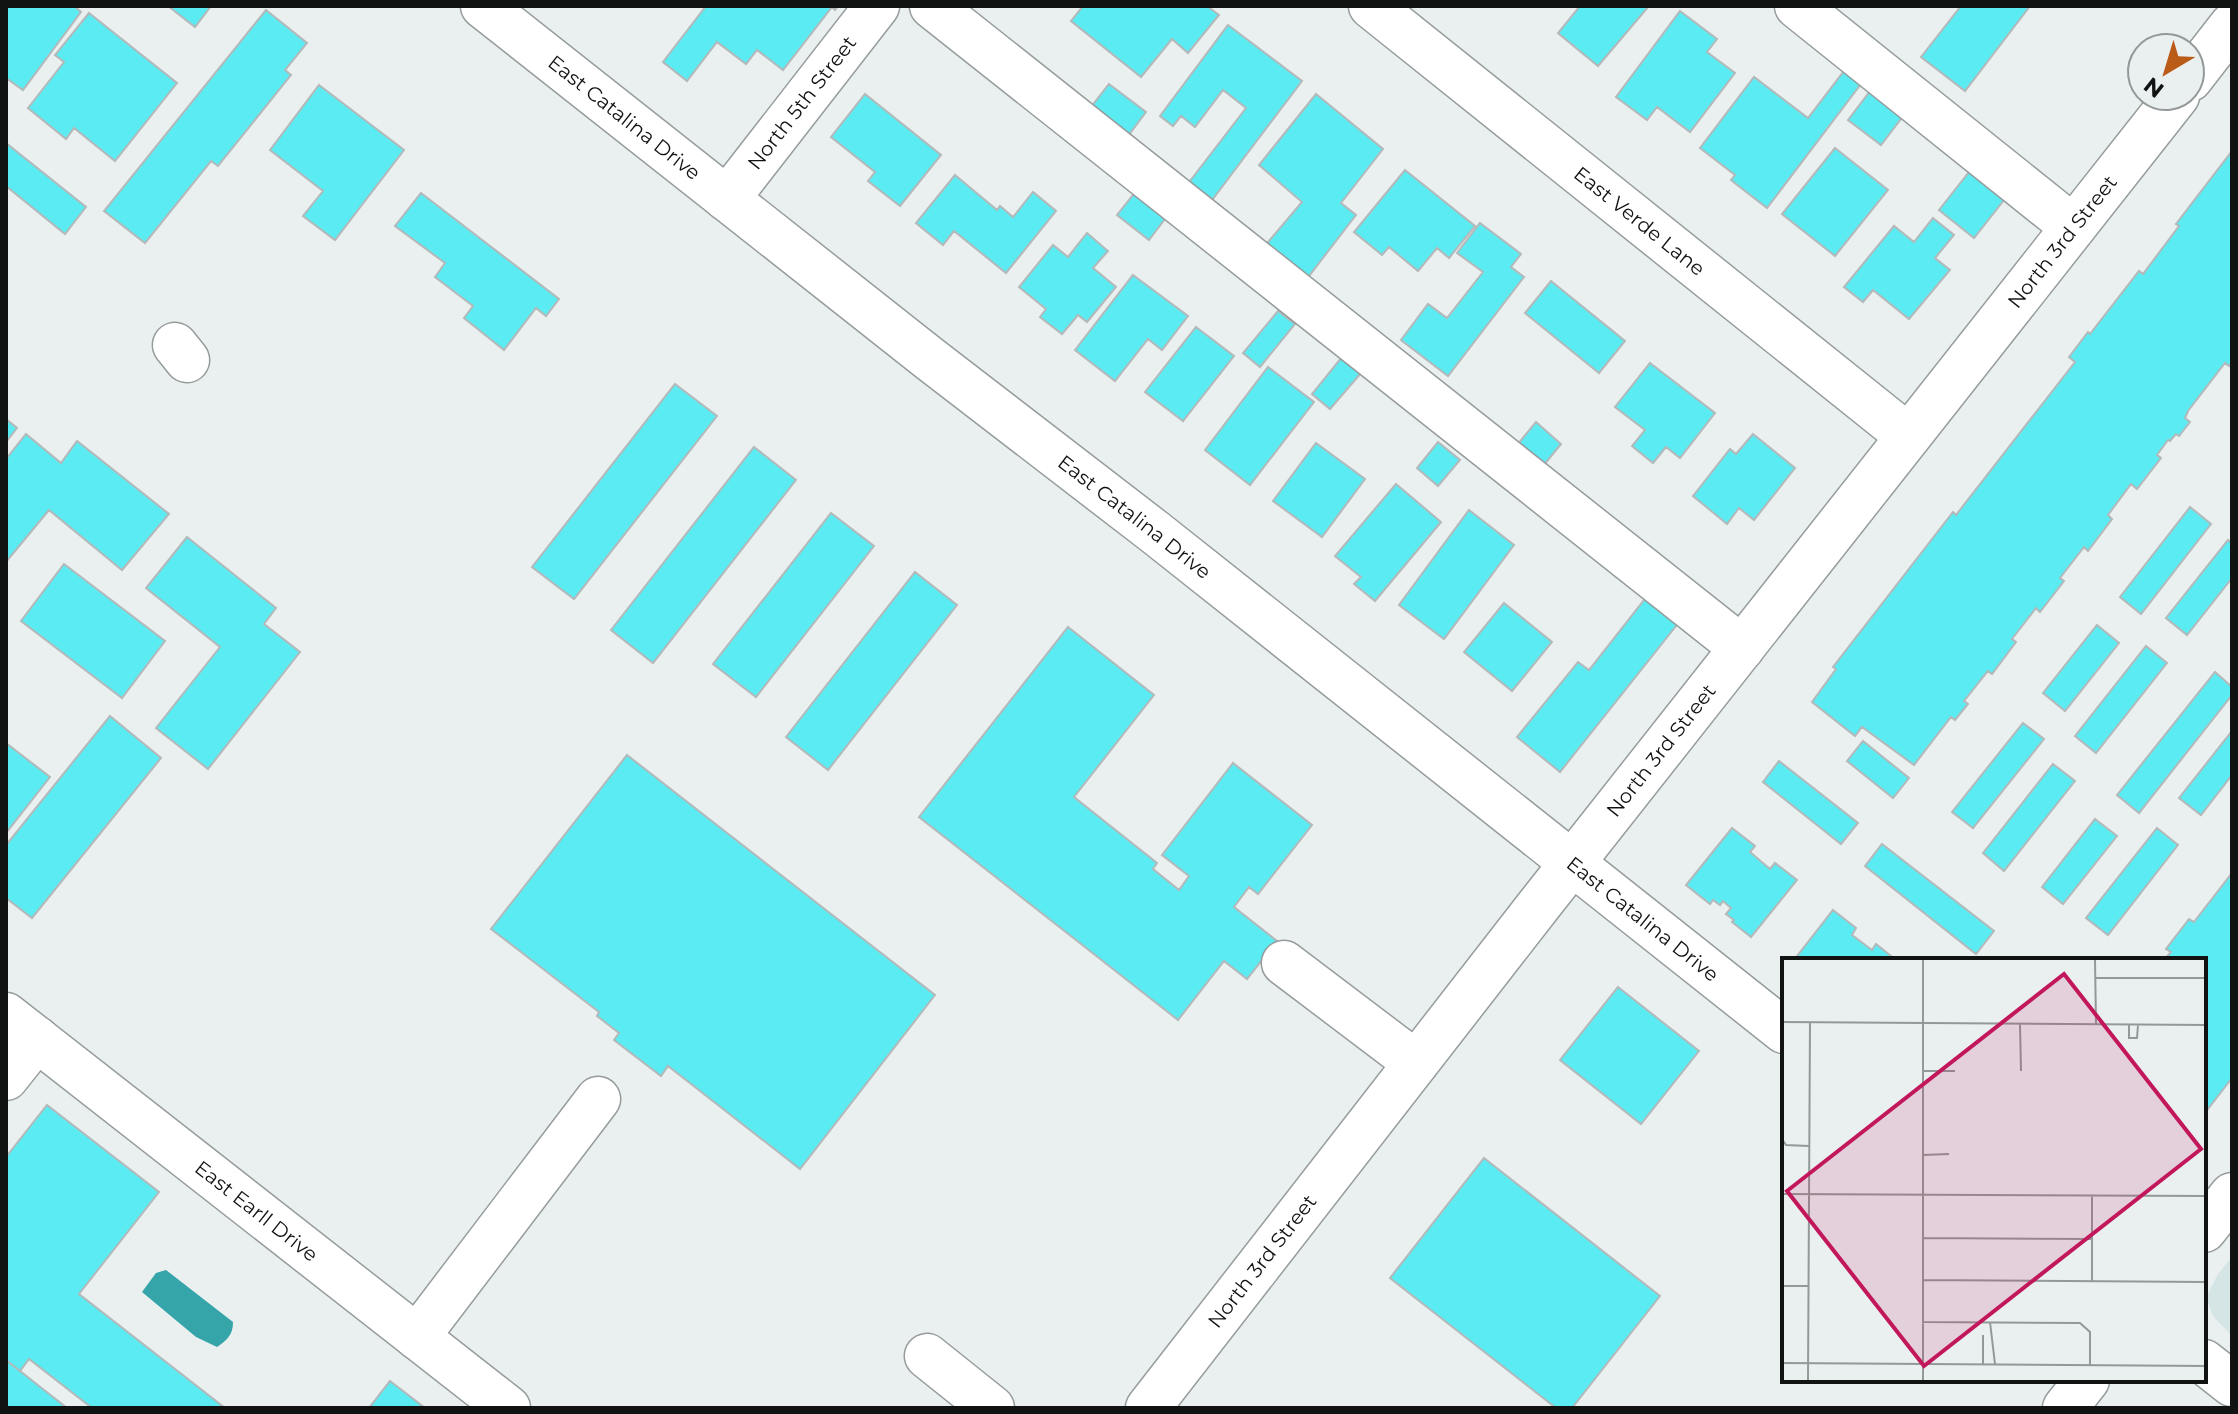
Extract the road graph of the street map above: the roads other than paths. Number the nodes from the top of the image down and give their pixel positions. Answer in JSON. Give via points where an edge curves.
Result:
{"nodes":[{"id":1,"x":483,"y":6,"type":"edge"},
{"id":2,"x":877,"y":6,"type":"edge"},
{"id":3,"x":932,"y":6,"type":"edge"},
{"id":4,"x":1371,"y":6,"type":"edge"},
{"id":5,"x":1800,"y":7,"type":"edge"},
{"id":6,"x":2232,"y":25,"type":"edge"},
{"id":7,"x":2206,"y":58,"type":"edge"},
{"id":8,"x":2164,"y":112,"type":"edge"},
{"id":9,"x":727,"y":199,"type":"junction"},
{"id":10,"x":2073,"y":227,"type":"junction"},
{"id":11,"x":1908,"y":436,"type":"junction"},
{"id":12,"x":1742,"y":648,"type":"junction"},
{"id":13,"x":1572,"y":864,"type":"junction"},
{"id":14,"x":1284,"y":963,"type":"dead end"},
{"id":15,"x":21,"y":1027,"type":"edge"},
{"id":16,"x":1782,"y":1029,"type":"edge"},
{"id":17,"x":1416,"y":1063,"type":"junction"},
{"id":18,"x":6,"y":1078,"type":"edge"},
{"id":19,"x":598,"y":1099,"type":"dead end"},
{"id":20,"x":2232,"y":1195,"type":"edge"},
{"id":21,"x":2206,"y":1228,"type":"edge"},
{"id":22,"x":417,"y":1337,"type":"junction"},
{"id":23,"x":927,"y":1356,"type":"dead end"},
{"id":24,"x":2206,"y":1364,"type":"edge"},
{"id":25,"x":2085,"y":1382,"type":"edge"},
{"id":26,"x":2232,"y":1384,"type":"edge"},
{"id":27,"x":501,"y":1406,"type":"edge"},
{"id":28,"x":992,"y":1408,"type":"edge"},
{"id":29,"x":1148,"y":1408,"type":"edge"},
{"id":30,"x":2065,"y":1408,"type":"edge"}],
"edges":[{"from":1,"to":9,"type":"street","name":"East Catalina Drive"},
{"from":2,"to":9,"type":"street","name":"North 5th Street"},
{"from":3,"to":12,"type":"street"},
{"from":4,"to":11,"type":"street","name":"East Verde Lane"},
{"from":5,"to":10,"type":"street"},
{"from":6,"to":7,"type":"street"},
{"from":8,"to":10,"type":"street","name":"North 3rd Street"},
{"from":9,"to":13,"type":"street","name":"East Catalina Drive"},
{"from":10,"to":11,"type":"street","name":"North 3rd Street"},
{"from":11,"to":12,"type":"street","name":"North 3rd Street"},
{"from":12,"to":13,"type":"street","name":"North 3rd Street"},
{"from":13,"to":16,"type":"street","name":"East Catalina Drive"},
{"from":13,"to":17,"type":"street","name":"North 3rd Street"},
{"from":14,"to":17,"type":"street"},
{"from":15,"to":18,"type":"street"},
{"from":15,"to":22,"type":"street","name":"East Earll Drive"},
{"from":17,"to":29,"type":"street","name":"North 3rd Street"},
{"from":19,"to":22,"type":"street"},
{"from":20,"to":21,"type":"street"},
{"from":22,"to":27,"type":"street","name":"East Earll Drive"},
{"from":23,"to":28,"type":"street"},
{"from":24,"to":26,"type":"street"},
{"from":25,"to":30,"type":"street"}]}
